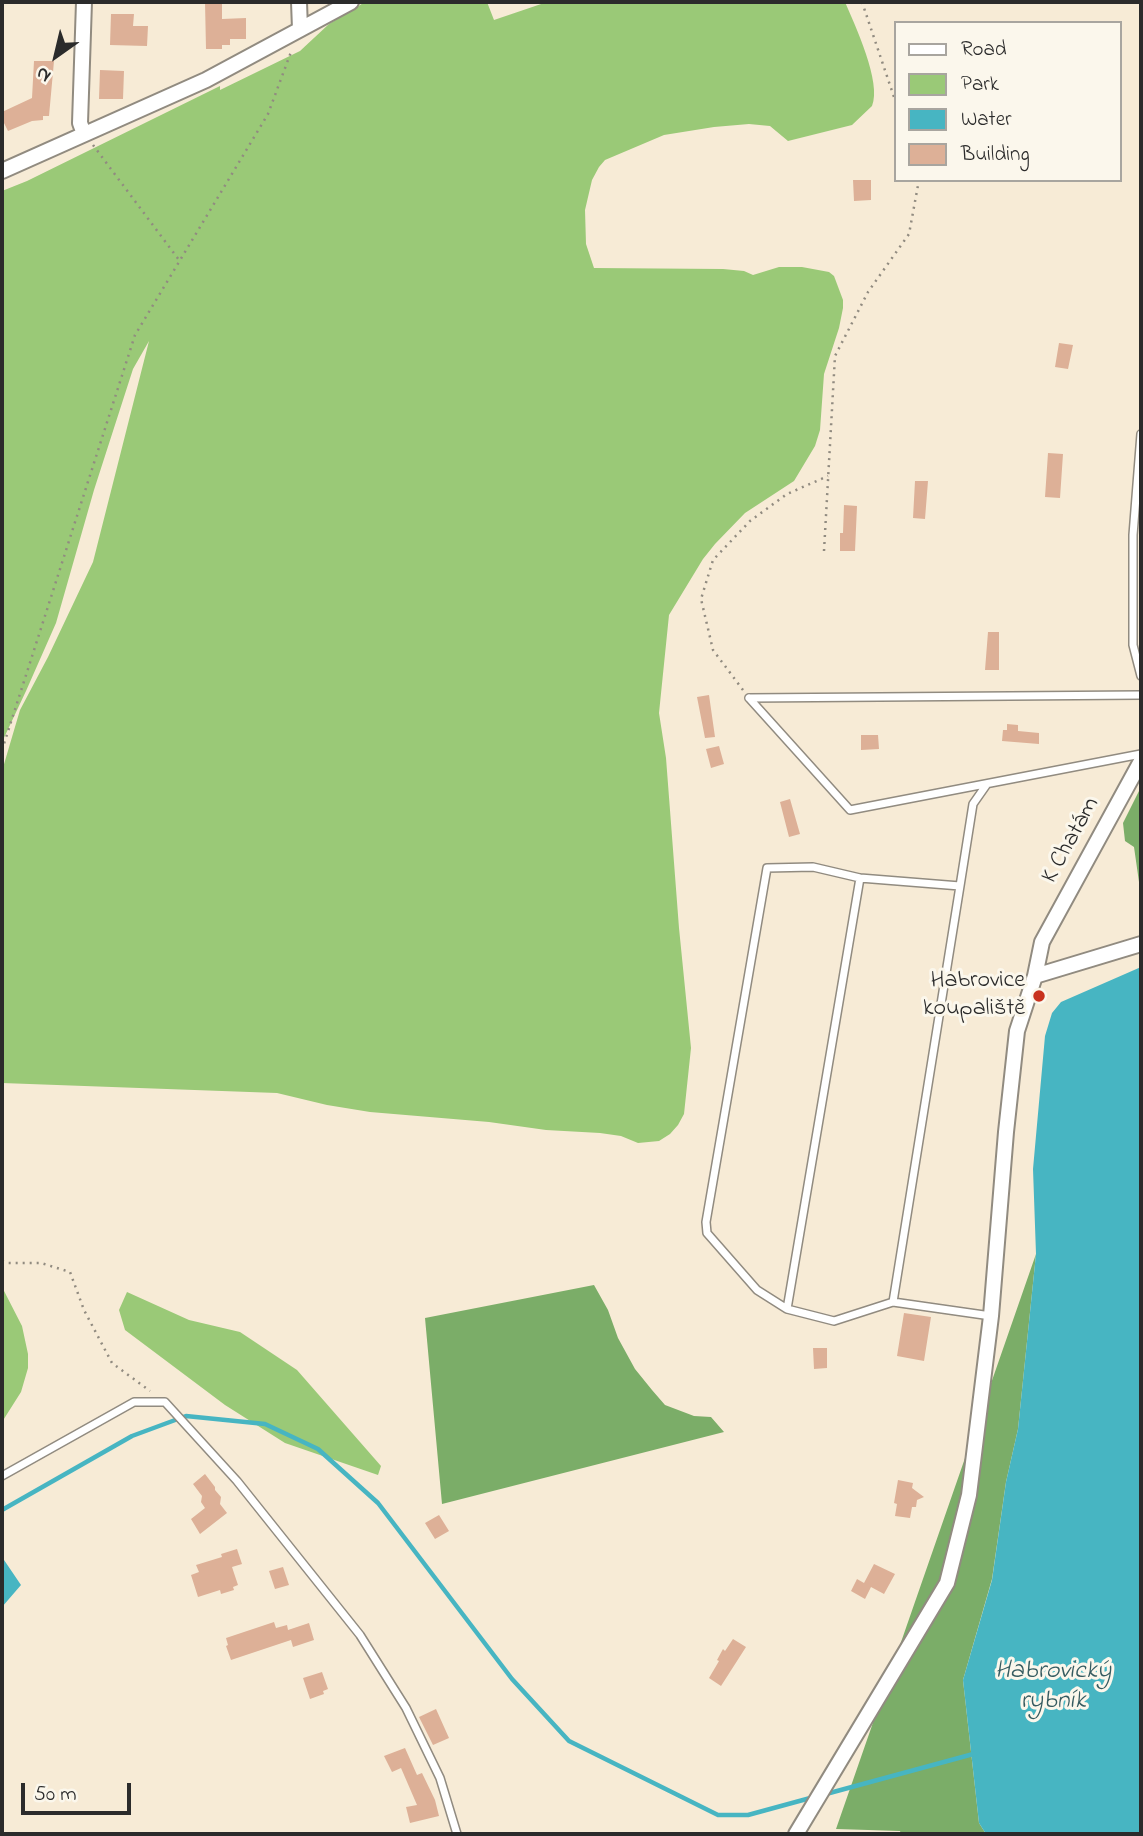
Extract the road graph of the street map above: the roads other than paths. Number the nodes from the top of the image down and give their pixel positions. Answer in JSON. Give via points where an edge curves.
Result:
{"nodes":[{"id":1,"x":84,"y":2,"type":"edge"},
{"id":2,"x":299,"y":2,"type":"edge"},
{"id":3,"x":351,"y":2,"type":"edge"},
{"id":4,"x":300,"y":29,"type":"junction"},
{"id":5,"x":84,"y":134,"type":"junction"},
{"id":6,"x":2,"y":171,"type":"edge"},
{"id":7,"x":1141,"y":434,"type":"edge"},
{"id":8,"x":1141,"y":676,"type":"edge"},
{"id":9,"x":1141,"y":695,"type":"edge"},
{"id":10,"x":1141,"y":754,"type":"edge"},
{"id":11,"x":1141,"y":761,"type":"edge"},
{"id":12,"x":988,"y":784,"type":"junction"},
{"id":13,"x":860,"y":877,"type":"junction"},
{"id":14,"x":960,"y":886,"type":"junction"},
{"id":15,"x":1141,"y":944,"type":"edge"},
{"id":16,"x":1035,"y":976,"type":"junction"},
{"id":17,"x":892,"y":1302,"type":"junction"},
{"id":18,"x":787,"y":1309,"type":"junction"},
{"id":19,"x":991,"y":1316,"type":"junction"},
{"id":20,"x":2,"y":1476,"type":"edge"},
{"id":21,"x":457,"y":1834,"type":"edge"},
{"id":22,"x":796,"y":1834,"type":"edge"}],
"edges":[{"from":1,"to":5,"type":"street","via":[[80,123]]},
{"from":2,"to":4,"type":"street"},
{"from":3,"to":4,"type":"street"},
{"from":4,"to":5,"type":"street","via":[[206,80]]},
{"from":5,"to":6,"type":"street"},
{"from":7,"to":8,"type":"lane","via":[[1133,535],[1133,645]]},
{"from":9,"to":12,"type":"lane","via":[[749,698],[850,810]]},
{"from":10,"to":12,"type":"lane"},
{"from":11,"to":16,"type":"street","name":"K Chatám","via":[[1042,942]]},
{"from":12,"to":14,"type":"lane","via":[[973,804]]},
{"from":13,"to":14,"type":"lane"},
{"from":13,"to":18,"type":"lane"},
{"from":13,"to":18,"type":"lane","via":[[813,867],[767,868],[708,1209],[707,1233],[757,1290]]},
{"from":14,"to":17,"type":"lane"},
{"from":15,"to":16,"type":"street"},
{"from":16,"to":19,"type":"street","name":"K Chatám","via":[[1017,1031]]},
{"from":17,"to":18,"type":"lane","via":[[834,1321]]},
{"from":17,"to":19,"type":"lane"},
{"from":19,"to":22,"type":"street","name":"K Chatám","via":[[969,1495],[947,1583]]},
{"from":20,"to":21,"type":"lane","via":[[134,1402],[165,1402],[237,1481],[360,1635],[406,1708],[440,1778]]}]}
